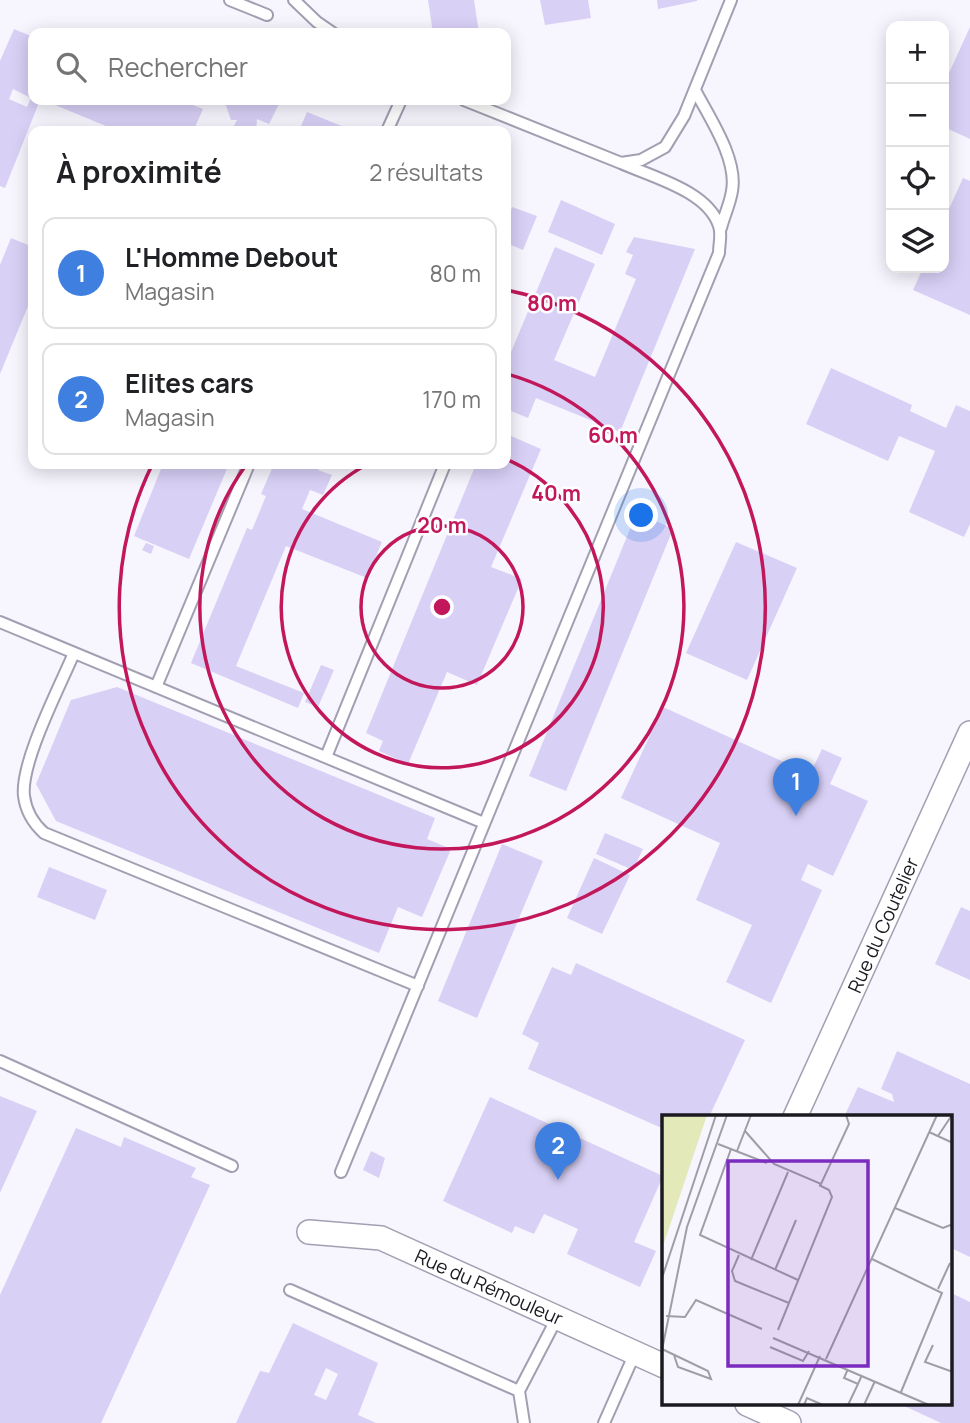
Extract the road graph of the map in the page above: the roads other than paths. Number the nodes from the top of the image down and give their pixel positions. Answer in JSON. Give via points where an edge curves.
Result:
{"nodes":[{"id":1,"x":230,"y":0,"type":"edge"},
{"id":2,"x":294,"y":0,"type":"edge"},
{"id":3,"x":731,"y":0,"type":"edge"},
{"id":4,"x":267,"y":15,"type":"dead end"},
{"id":5,"x":326,"y":28,"type":"edge"},
{"id":6,"x":695,"y":90,"type":"junction"},
{"id":7,"x":399,"y":105,"type":"edge"},
{"id":8,"x":476,"y":105,"type":"edge"},
{"id":9,"x":389,"y":126,"type":"edge"},
{"id":10,"x":621,"y":163,"type":"junction"},
{"id":11,"x":720,"y":228,"type":"junction"},
{"id":12,"x":247,"y":469,"type":"edge"},
{"id":13,"x":443,"y":469,"type":"edge"},
{"id":14,"x":0,"y":622,"type":"edge"},
{"id":15,"x":74,"y":653,"type":"junction"},
{"id":16,"x":156,"y":687,"type":"junction"},
{"id":17,"x":970,"y":733,"type":"edge"},
{"id":18,"x":326,"y":757,"type":"junction"},
{"id":19,"x":484,"y":823,"type":"junction"},
{"id":20,"x":418,"y":986,"type":"junction"},
{"id":21,"x":0,"y":1061,"type":"edge"},
{"id":22,"x":796,"y":1115,"type":"edge"},
{"id":23,"x":232,"y":1166,"type":"dead end"},
{"id":24,"x":341,"y":1171,"type":"dead end"},
{"id":25,"x":309,"y":1232,"type":"dead end"},
{"id":26,"x":290,"y":1290,"type":"dead end"},
{"id":27,"x":557,"y":1318,"type":"junction"},
{"id":28,"x":635,"y":1353,"type":"junction"},
{"id":29,"x":662,"y":1365,"type":"edge"},
{"id":30,"x":519,"y":1391,"type":"junction"},
{"id":31,"x":751,"y":1406,"type":"edge"},
{"id":32,"x":524,"y":1423,"type":"edge"},
{"id":33,"x":604,"y":1423,"type":"edge"},
{"id":34,"x":789,"y":1423,"type":"edge"}],
"edges":[{"from":1,"to":4,"type":"lane"},
{"from":2,"to":5,"type":"lane"},
{"from":3,"to":6,"type":"lane"},
{"from":6,"to":10,"type":"lane","via":[[665,147],[641,160]]},
{"from":6,"to":11,"type":"lane","via":[[731,166],[733,190]]},
{"from":7,"to":9,"type":"lane"},
{"from":8,"to":10,"type":"lane"},
{"from":10,"to":11,"type":"lane","via":[[700,198]]},
{"from":11,"to":19,"type":"lane","via":[[719,253],[706,287]]},
{"from":12,"to":16,"type":"lane"},
{"from":13,"to":18,"type":"lane"},
{"from":14,"to":15,"type":"lane"},
{"from":15,"to":16,"type":"lane"},
{"from":15,"to":20,"type":"lane","via":[[28,763],[24,795],[31,820],[44,833]]},
{"from":16,"to":18,"type":"lane"},
{"from":17,"to":22,"type":"street","name":"Rue du Coutelier"},
{"from":18,"to":19,"type":"lane"},
{"from":19,"to":20,"type":"lane"},
{"from":20,"to":24,"type":"lane"},
{"from":21,"to":23,"type":"lane"},
{"from":25,"to":27,"type":"street","name":"Rue du Rémouleur","via":[[382,1238]]},
{"from":26,"to":30,"type":"lane"},
{"from":27,"to":28,"type":"street","name":"Rue du Rémouleur"},
{"from":27,"to":30,"type":"lane"},
{"from":28,"to":29,"type":"street","name":"Rue du Rémouleur"},
{"from":28,"to":33,"type":"lane"},
{"from":30,"to":32,"type":"lane"},
{"from":31,"to":34,"type":"street"}]}
